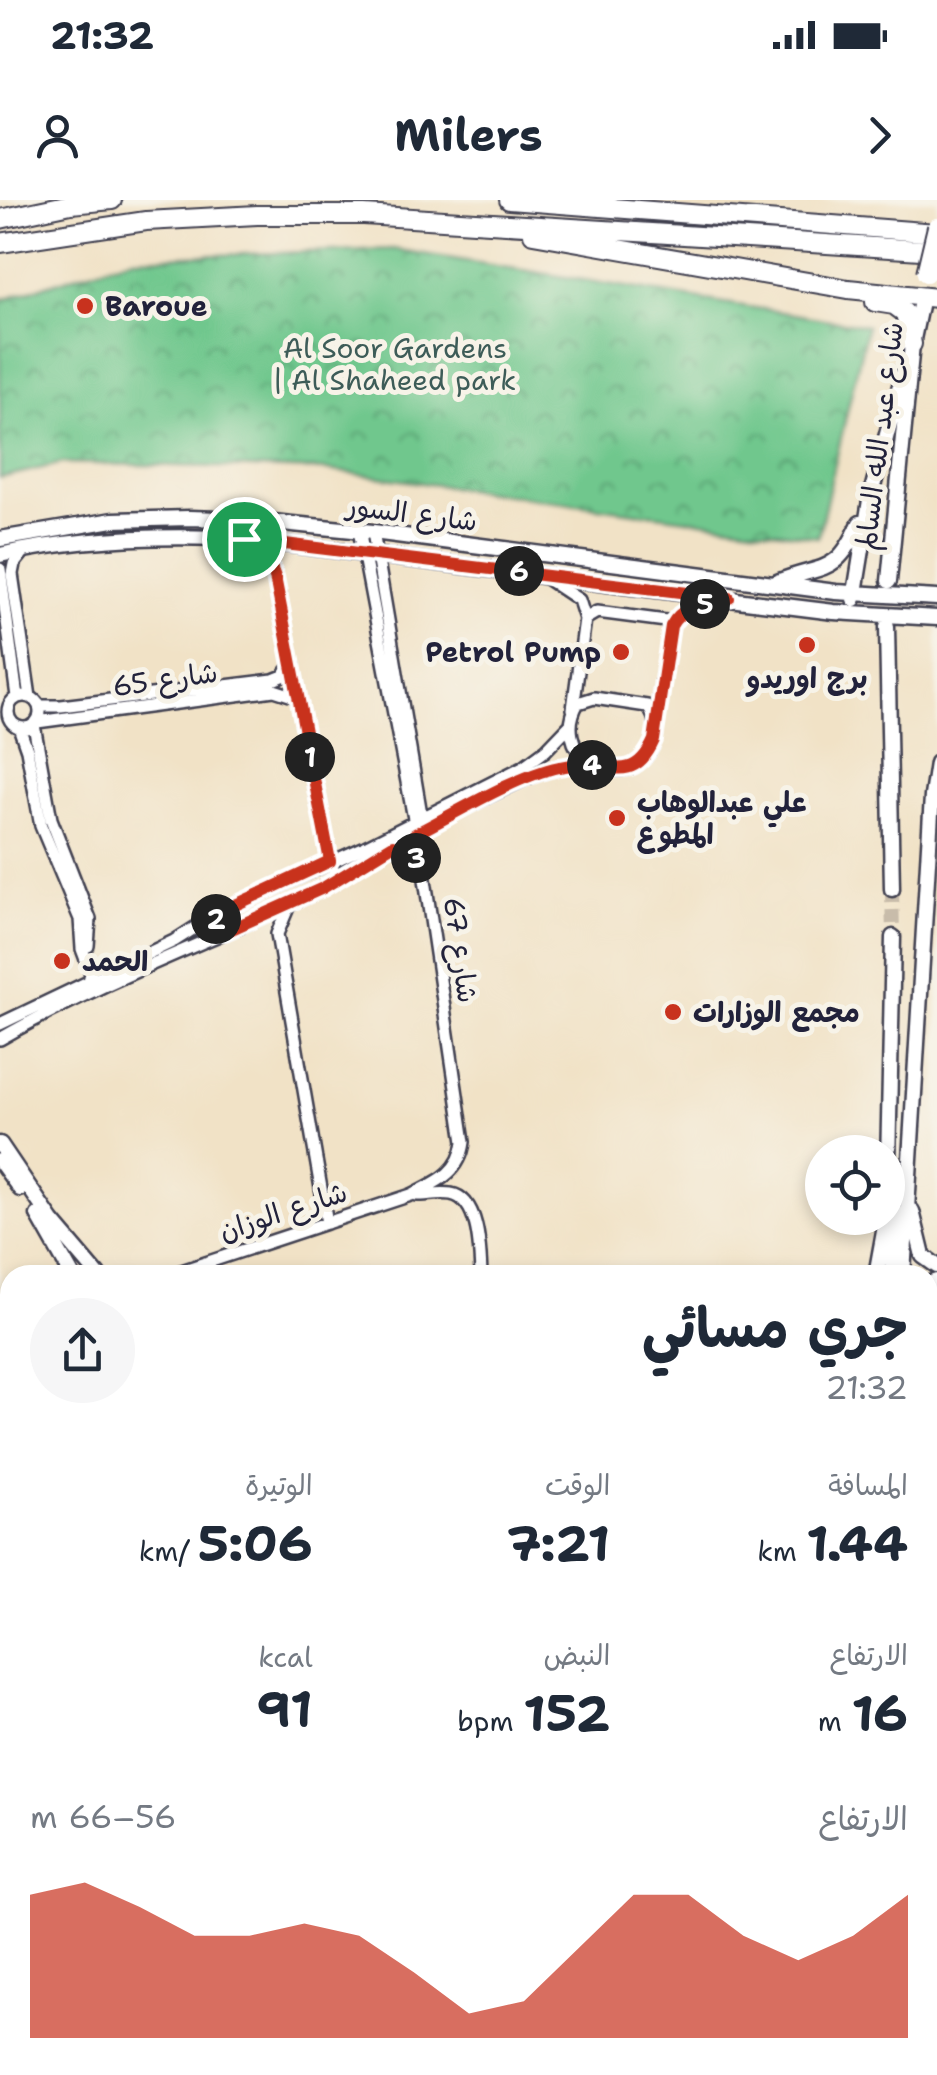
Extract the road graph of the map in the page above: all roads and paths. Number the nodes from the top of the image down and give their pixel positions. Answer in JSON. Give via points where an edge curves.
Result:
{"nodes":[{"id":1,"x":112,"y":200,"type":"edge"},
{"id":2,"x":509,"y":200,"type":"edge"},
{"id":3,"x":0,"y":216,"type":"edge"},
{"id":4,"x":449,"y":222,"type":"junction"},
{"id":5,"x":937,"y":230,"type":"edge"},
{"id":6,"x":0,"y":243,"type":"edge"},
{"id":7,"x":933,"y":266,"type":"edge"},
{"id":8,"x":848,"y":289,"type":"junction"},
{"id":9,"x":929,"y":297,"type":"edge"},
{"id":10,"x":912,"y":351,"type":"junction"},
{"id":11,"x":871,"y":494,"type":"junction"},
{"id":12,"x":366,"y":531,"type":"junction"},
{"id":13,"x":0,"y":539,"type":"edge"},
{"id":14,"x":244,"y":539,"type":"junction"},
{"id":15,"x":26,"y":549,"type":"junction"},
{"id":16,"x":370,"y":552,"type":"junction"},
{"id":17,"x":0,"y":555,"type":"edge"},
{"id":18,"x":0,"y":569,"type":"edge"},
{"id":19,"x":537,"y":574,"type":"junction"},
{"id":20,"x":889,"y":582,"type":"dead end"},
{"id":21,"x":773,"y":584,"type":"junction"},
{"id":22,"x":854,"y":594,"type":"junction"},
{"id":23,"x":729,"y":598,"type":"junction"},
{"id":24,"x":937,"y":598,"type":"edge"},
{"id":25,"x":852,"y":614,"type":"junction"},
{"id":26,"x":586,"y":618,"type":"junction"},
{"id":27,"x":937,"y":618,"type":"edge"},
{"id":28,"x":671,"y":626,"type":"junction"},
{"id":29,"x":887,"y":626,"type":"dead end"},
{"id":30,"x":292,"y":664,"type":"junction"},
{"id":31,"x":299,"y":698,"type":"junction"},
{"id":32,"x":29,"y":700,"type":"junction"},
{"id":33,"x":4,"y":711,"type":"edge"},
{"id":34,"x":572,"y":718,"type":"junction"},
{"id":35,"x":656,"y":721,"type":"junction"},
{"id":36,"x":35,"y":723,"type":"junction"},
{"id":37,"x":10,"y":725,"type":"edge"},
{"id":38,"x":546,"y":750,"type":"junction"},
{"id":39,"x":937,"y":762,"type":"edge"},
{"id":40,"x":590,"y":764,"type":"junction"},
{"id":41,"x":555,"y":768,"type":"junction"},
{"id":42,"x":419,"y":826,"type":"junction"},
{"id":43,"x":393,"y":845,"type":"junction"},
{"id":44,"x":330,"y":861,"type":"junction"},
{"id":45,"x":423,"y":866,"type":"junction"},
{"id":46,"x":312,"y":870,"type":"junction"},
{"id":47,"x":323,"y":888,"type":"junction"},
{"id":48,"x":892,"y":889,"type":"tunnel mouth"},
{"id":49,"x":290,"y":903,"type":"junction"},
{"id":50,"x":218,"y":913,"type":"junction"},
{"id":51,"x":254,"y":920,"type":"junction"},
{"id":52,"x":230,"y":932,"type":"junction"},
{"id":53,"x":277,"y":934,"type":"junction"},
{"id":54,"x":893,"y":937,"type":"tunnel mouth"},
{"id":55,"x":105,"y":974,"type":"junction"},
{"id":56,"x":89,"y":981,"type":"junction"},
{"id":57,"x":0,"y":1024,"type":"edge"},
{"id":58,"x":0,"y":1039,"type":"edge"},
{"id":59,"x":889,"y":1135,"type":"edge"},
{"id":60,"x":464,"y":1142,"type":"joint"},
{"id":61,"x":0,"y":1144,"type":"edge"},
{"id":62,"x":0,"y":1161,"type":"edge"},
{"id":63,"x":908,"y":1193,"type":"junction"},
{"id":64,"x":412,"y":1195,"type":"junction"},
{"id":65,"x":328,"y":1223,"type":"junction"},
{"id":66,"x":884,"y":1235,"type":"edge"},
{"id":67,"x":893,"y":1235,"type":"edge"},
{"id":68,"x":83,"y":1255,"type":"junction"},
{"id":69,"x":66,"y":1265,"type":"edge"},
{"id":70,"x":70,"y":1265,"type":"edge"},
{"id":71,"x":90,"y":1265,"type":"edge"},
{"id":72,"x":200,"y":1265,"type":"edge"},
{"id":73,"x":480,"y":1265,"type":"edge"},
{"id":74,"x":881,"y":1265,"type":"edge"},
{"id":75,"x":892,"y":1265,"type":"edge"},
{"id":76,"x":904,"y":1265,"type":"edge"},
{"id":77,"x":935,"y":1265,"type":"edge"}],
"edges":[{"from":1,"to":3,"type":"highway"},
{"from":2,"to":5,"type":"highway"},
{"from":4,"to":6,"type":"highway","via":[[257,214],[146,221]]},
{"from":4,"to":7,"type":"highway","via":[[585,227]]},
{"from":4,"to":8,"type":"highway"},
{"from":5,"to":7,"type":"highway","bridge":true},
{"from":7,"to":9,"type":"highway"},
{"from":8,"to":9,"type":"highway"},
{"from":8,"to":10,"type":"highway","via":[[902,310]]},
{"from":9,"to":10,"type":"main road","name":"شارع عبد الله السالم"},
{"from":10,"to":11,"type":"main road"},
{"from":10,"to":20,"type":"main road","name":"شارع عبد الله السالم"},
{"from":11,"to":21,"type":"main road","via":[[838,560]]},
{"from":11,"to":22,"type":"main road"},
{"from":12,"to":13,"type":"main road","name":"شارع السور","via":[[190,518],[113,520]]},
{"from":12,"to":16,"type":"street","name":"شارع 67"},
{"from":12,"to":21,"type":"main road","name":"شارع السور"},
{"from":14,"to":15,"type":"main road","name":"شارع السور","via":[[150,538]]},
{"from":14,"to":16,"type":"main road","name":"شارع السور"},
{"from":14,"to":30,"type":"street","via":[[272,566]]},
{"from":15,"to":17,"type":"main road","name":"شارع السور"},
{"from":15,"to":32,"type":"street","via":[[12,574]]},
{"from":16,"to":19,"type":"main road","name":"شارع السور"},
{"from":16,"to":42,"type":"street","name":"شارع 67"},
{"from":18,"to":32,"type":"street"},
{"from":19,"to":23,"type":"main road","name":"شارع السور"},
{"from":19,"to":26,"type":"street","via":[[568,590]]},
{"from":21,"to":22,"type":"main road","name":"شارع السور"},
{"from":22,"to":24,"type":"main road","name":"شارع السور"},
{"from":22,"to":25,"type":"main road"},
{"from":23,"to":25,"type":"main road","name":"شارع السور"},
{"from":23,"to":28,"type":"street","via":[[690,607]]},
{"from":25,"to":27,"type":"main road","name":"شارع السور"},
{"from":26,"to":28,"type":"street","via":[[596,612]]},
{"from":26,"to":34,"type":"street"},
{"from":28,"to":35,"type":"street"},
{"from":29,"to":48,"type":"main road"},
{"from":30,"to":31,"type":"street"},
{"from":30,"to":32,"type":"street","name":"شارع 65","via":[[273,680],[61,706]]},
{"from":31,"to":36,"type":"street","name":"شارع 65","via":[[274,690]]},
{"from":31,"to":44,"type":"street"},
{"from":32,"to":33,"type":"street"},
{"from":32,"to":36,"type":"street"},
{"from":33,"to":37,"type":"street"},
{"from":34,"to":35,"type":"street","via":[[578,703],[594,698],[642,704]]},
{"from":34,"to":38,"type":"street"},
{"from":34,"to":40,"type":"street","via":[[574,747]]},
{"from":35,"to":40,"type":"street","via":[[654,740],[639,763],[614,771]]},
{"from":36,"to":37,"type":"street","name":"شارع 65"},
{"from":36,"to":55,"type":"street","via":[[51,819],[89,914],[90,953]]},
{"from":37,"to":56,"type":"street","via":[[27,750],[42,826],[80,919]]},
{"from":38,"to":41,"type":"street"},
{"from":38,"to":42,"type":"street"},
{"from":39,"to":63,"type":"main road"},
{"from":40,"to":41,"type":"street"},
{"from":41,"to":42,"type":"street"},
{"from":42,"to":43,"type":"street"},
{"from":42,"to":44,"type":"street"},
{"from":42,"to":45,"type":"street","name":"شارع 67"},
{"from":43,"to":45,"type":"street"},
{"from":43,"to":47,"type":"street"},
{"from":44,"to":46,"type":"street"},
{"from":45,"to":60,"type":"street","name":"شارع 67"},
{"from":46,"to":47,"type":"street","via":[[324,875]]},
{"from":46,"to":50,"type":"street"},
{"from":47,"to":49,"type":"street"},
{"from":49,"to":51,"type":"street"},
{"from":49,"to":53,"type":"street"},
{"from":50,"to":52,"type":"street","via":[[217,927]]},
{"from":50,"to":55,"type":"street"},
{"from":51,"to":52,"type":"street"},
{"from":51,"to":53,"type":"street","via":[[266,921]]},
{"from":52,"to":58,"type":"street"},
{"from":53,"to":65,"type":"street"},
{"from":54,"to":59,"type":"main road"},
{"from":55,"to":56,"type":"street"},
{"from":56,"to":57,"type":"street"},
{"from":60,"to":64,"type":"street","name":"شارع الوزان","via":[[448,1176]]},
{"from":61,"to":68,"type":"main road"},
{"from":62,"to":69,"type":"main road"},
{"from":63,"to":76,"type":"main road"},
{"from":63,"to":77,"type":"main road","via":[[920,1248]]},
{"from":64,"to":65,"type":"street","name":"شارع الوزان"},
{"from":64,"to":73,"type":"street","name":"شارع الوزان","via":[[460,1197],[470,1210]]},
{"from":65,"to":72,"type":"street","name":"شارع الوزان"},
{"from":66,"to":74,"type":"main road"},
{"from":67,"to":75,"type":"main road"},
{"from":68,"to":70,"type":"main road","via":[[73,1254]]},
{"from":68,"to":71,"type":"main road"}]}
